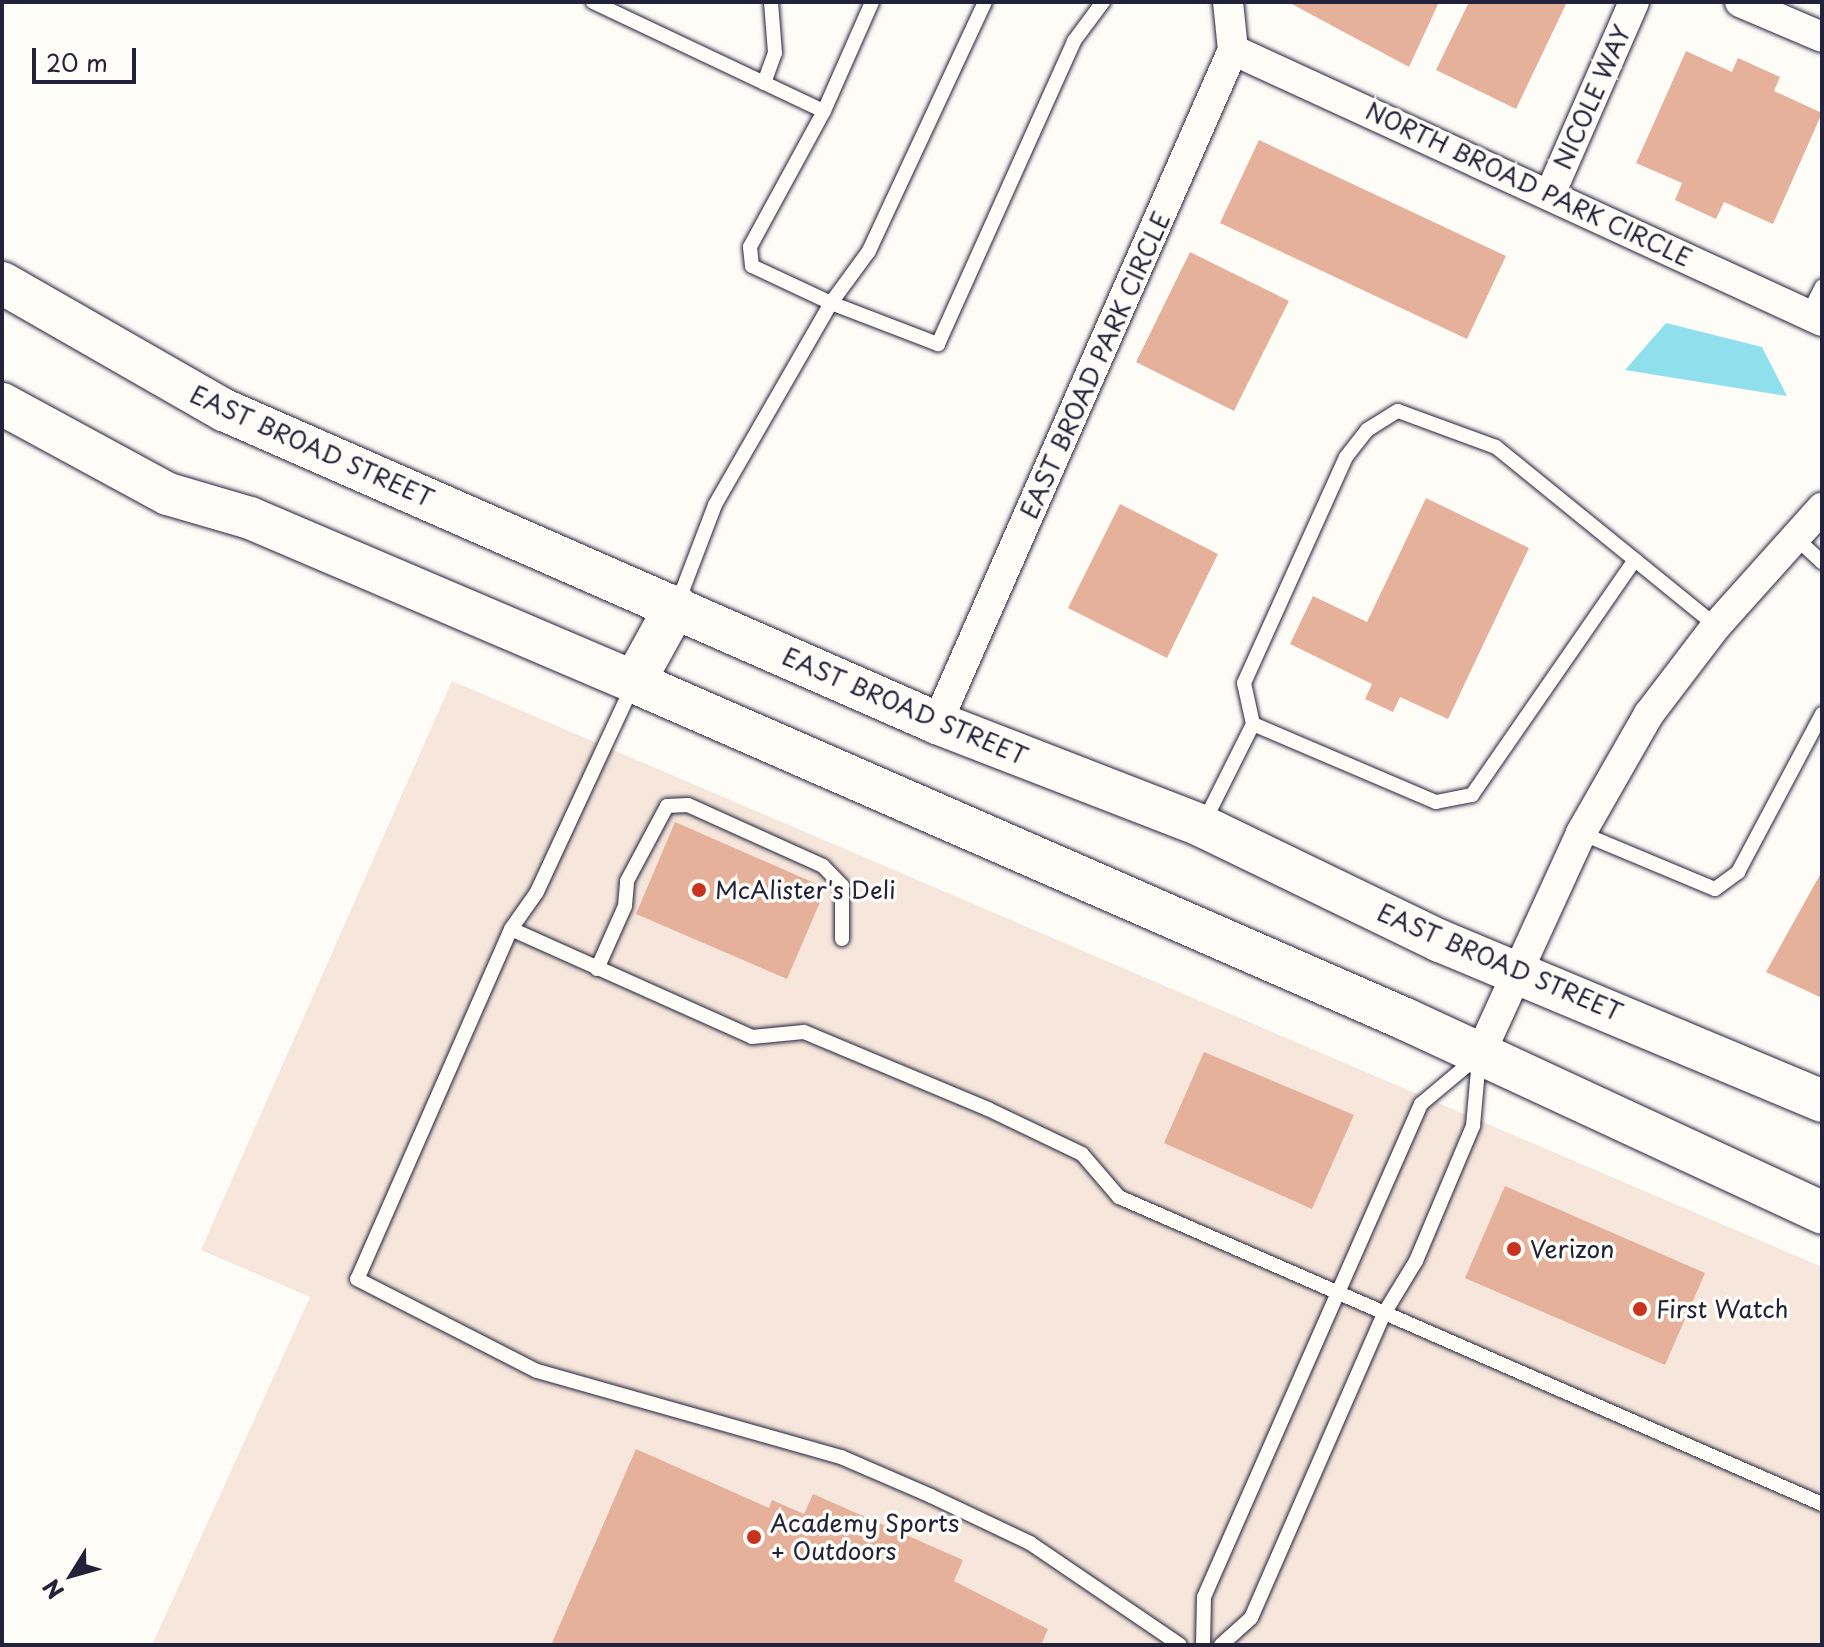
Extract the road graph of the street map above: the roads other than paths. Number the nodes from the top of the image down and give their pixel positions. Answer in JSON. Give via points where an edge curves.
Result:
{"nodes":[{"id":1,"x":593,"y":2,"type":"edge"},
{"id":2,"x":771,"y":2,"type":"edge"},
{"id":3,"x":872,"y":2,"type":"edge"},
{"id":4,"x":985,"y":2,"type":"edge"},
{"id":5,"x":1103,"y":2,"type":"edge"},
{"id":6,"x":1228,"y":2,"type":"edge"},
{"id":7,"x":1634,"y":2,"type":"edge"},
{"id":8,"x":1740,"y":2,"type":"edge"},
{"id":9,"x":1822,"y":37,"type":"edge"},
{"id":10,"x":1233,"y":50,"type":"junction"},
{"id":11,"x":764,"y":83,"type":"junction"},
{"id":12,"x":824,"y":111,"type":"junction"},
{"id":13,"x":1551,"y":192,"type":"junction"},
{"id":14,"x":2,"y":283,"type":"edge"},
{"id":15,"x":1822,"y":286,"type":"edge"},
{"id":16,"x":831,"y":303,"type":"junction"},
{"id":17,"x":1815,"y":318,"type":"edge"},
{"id":18,"x":2,"y":404,"type":"edge"},
{"id":19,"x":1822,"y":508,"type":"edge"},
{"id":20,"x":1795,"y":537,"type":"junction"},
{"id":21,"x":1635,"y":560,"type":"junction"},
{"id":22,"x":1822,"y":562,"type":"edge"},
{"id":23,"x":676,"y":606,"type":"junction"},
{"id":24,"x":1716,"y":626,"type":"junction"},
{"id":25,"x":634,"y":682,"type":"junction"},
{"id":26,"x":1822,"y":714,"type":"edge"},
{"id":27,"x":937,"y":723,"type":"junction"},
{"id":28,"x":1253,"y":724,"type":"junction"},
{"id":29,"x":1202,"y":826,"type":"junction"},
{"id":30,"x":1581,"y":833,"type":"junction"},
{"id":31,"x":511,"y":929,"type":"junction"},
{"id":32,"x":842,"y":939,"type":"dead end"},
{"id":33,"x":597,"y":969,"type":"junction"},
{"id":34,"x":1515,"y":972,"type":"junction"},
{"id":35,"x":1480,"y":1054,"type":"junction"},
{"id":36,"x":1822,"y":1101,"type":"edge"},
{"id":37,"x":1822,"y":1213,"type":"edge"},
{"id":38,"x":1337,"y":1292,"type":"junction"},
{"id":39,"x":1385,"y":1312,"type":"junction"},
{"id":40,"x":1822,"y":1504,"type":"edge"},
{"id":41,"x":1180,"y":1645,"type":"edge"},
{"id":42,"x":1203,"y":1645,"type":"edge"},
{"id":43,"x":1221,"y":1645,"type":"edge"}],
"edges":[{"from":1,"to":11,"type":"lane"},
{"from":2,"to":11,"type":"lane","via":[[775,53]]},
{"from":3,"to":12,"type":"lane"},
{"from":4,"to":16,"type":"lane","via":[[869,251]]},
{"from":5,"to":16,"type":"lane","via":[[1074,41],[938,344]]},
{"from":6,"to":10,"type":"street","name":"EAST BROAD PARK CIRCLE"},
{"from":7,"to":13,"type":"street","name":"NICOLE WAY"},
{"from":8,"to":9,"type":"street"},
{"from":10,"to":13,"type":"street","name":"NORTH BROAD PARK CIRCLE"},
{"from":10,"to":27,"type":"street","name":"EAST BROAD PARK CIRCLE"},
{"from":11,"to":12,"type":"lane"},
{"from":12,"to":16,"type":"lane","via":[[750,247],[752,266]]},
{"from":13,"to":17,"type":"street","name":"NORTH BROAD PARK CIRCLE"},
{"from":14,"to":23,"type":"main road","name":"EAST BROAD STREET","via":[[224,410]]},
{"from":15,"to":17,"type":"lane"},
{"from":16,"to":23,"type":"lane","via":[[715,505]]},
{"from":18,"to":25,"type":"main road","via":[[168,494],[250,518]]},
{"from":19,"to":20,"type":"street"},
{"from":20,"to":22,"type":"lane"},
{"from":20,"to":24,"type":"street"},
{"from":21,"to":24,"type":"lane"},
{"from":21,"to":28,"type":"lane","via":[[1472,795],[1436,802]]},
{"from":21,"to":28,"type":"lane","via":[[1496,447],[1398,411],[1367,430],[1346,457],[1244,683]]},
{"from":23,"to":25,"type":"main road"},
{"from":23,"to":27,"type":"main road","name":"EAST BROAD STREET"},
{"from":24,"to":30,"type":"street","via":[[1649,714]]},
{"from":25,"to":31,"type":"lane","via":[[537,892]]},
{"from":25,"to":35,"type":"main road"},
{"from":26,"to":30,"type":"lane","via":[[1738,872],[1715,889]]},
{"from":27,"to":29,"type":"main road","name":"EAST BROAD STREET"},
{"from":28,"to":29,"type":"lane"},
{"from":29,"to":34,"type":"main road","name":"EAST BROAD STREET"},
{"from":30,"to":34,"type":"street"},
{"from":31,"to":33,"type":"lane"},
{"from":31,"to":41,"type":"lane","via":[[357,1279],[537,1371],[841,1457],[918,1490],[1030,1543]]},
{"from":32,"to":33,"type":"lane","via":[[842,886],[823,866],[688,805],[667,806],[627,881],[625,906]]},
{"from":33,"to":38,"type":"lane","via":[[752,1037],[804,1032],[988,1109],[1082,1154],[1119,1197]]},
{"from":34,"to":35,"type":"street"},
{"from":34,"to":36,"type":"main road","name":"EAST BROAD STREET"},
{"from":35,"to":37,"type":"main road"},
{"from":35,"to":38,"type":"lane","via":[[1421,1104]]},
{"from":35,"to":39,"type":"lane","via":[[1473,1126],[1416,1261]]},
{"from":38,"to":39,"type":"lane"},
{"from":38,"to":42,"type":"lane","via":[[1204,1597]]},
{"from":39,"to":40,"type":"lane"},
{"from":39,"to":43,"type":"lane","via":[[1251,1618]]}]}
